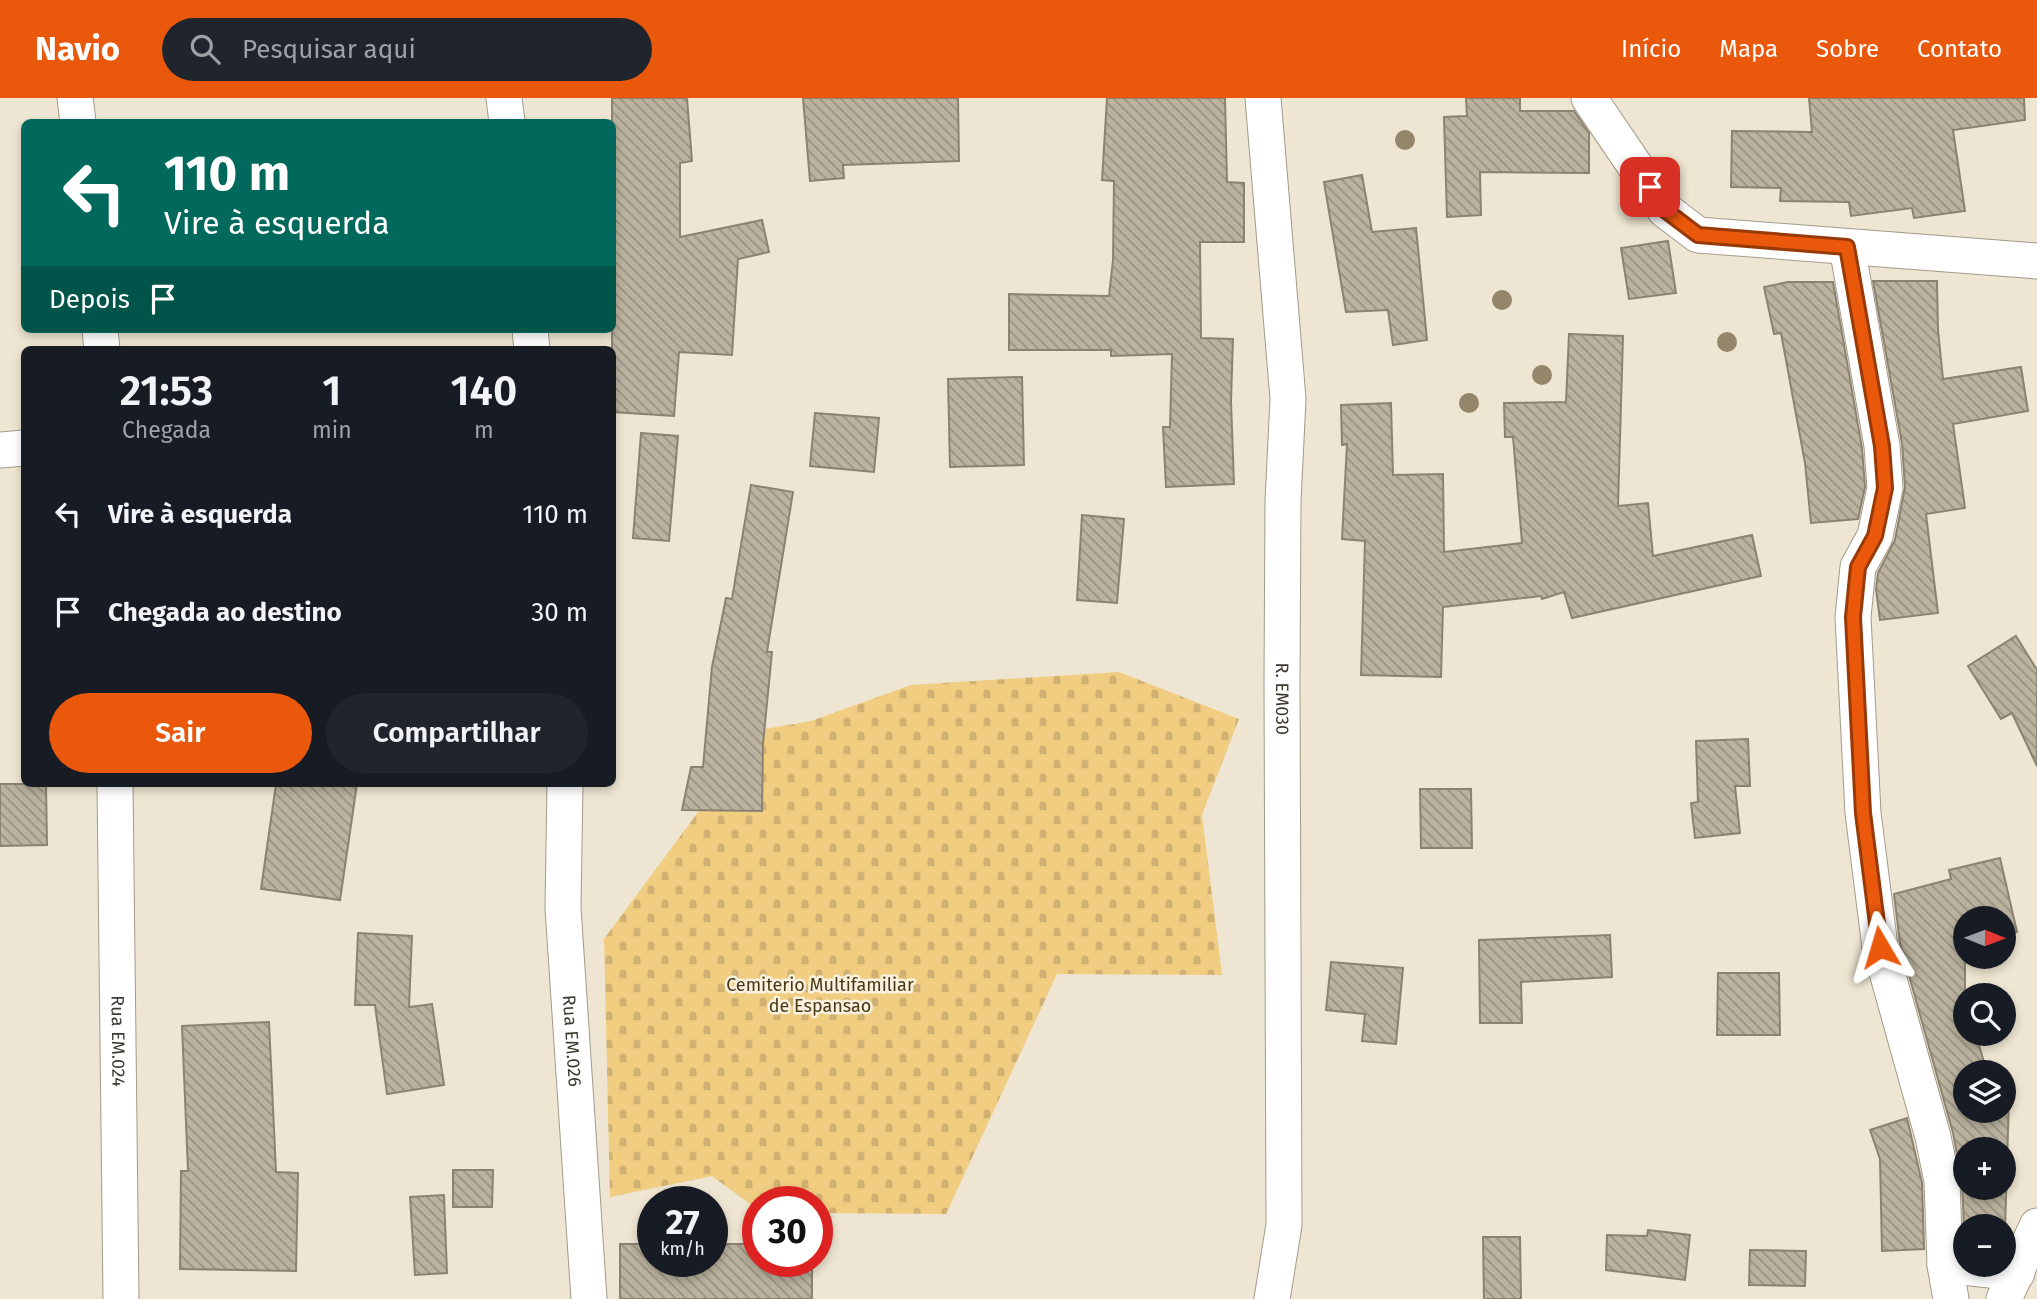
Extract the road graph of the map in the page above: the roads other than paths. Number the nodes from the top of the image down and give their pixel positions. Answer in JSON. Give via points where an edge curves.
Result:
{"nodes":[{"id":1,"x":75,"y":98,"type":"edge"},
{"id":2,"x":504,"y":98,"type":"edge"},
{"id":3,"x":1263,"y":98,"type":"edge"},
{"id":4,"x":1589,"y":98,"type":"edge"},
{"id":5,"x":78,"y":119,"type":"edge"},
{"id":6,"x":507,"y":119,"type":"edge"},
{"id":7,"x":1847,"y":247,"type":"junction"},
{"id":8,"x":2037,"y":261,"type":"edge"},
{"id":9,"x":21,"y":448,"type":"edge"},
{"id":10,"x":0,"y":450,"type":"edge"},
{"id":11,"x":116,"y":787,"type":"edge"},
{"id":12,"x":565,"y":787,"type":"edge"},
{"id":13,"x":2037,"y":1226,"type":"edge"},
{"id":14,"x":1944,"y":1265,"type":"junction"},
{"id":15,"x":2010,"y":1286,"type":"edge"},
{"id":16,"x":121,"y":1299,"type":"edge"},
{"id":17,"x":589,"y":1299,"type":"edge"},
{"id":18,"x":1272,"y":1299,"type":"edge"},
{"id":19,"x":1951,"y":1299,"type":"edge"}],
"edges":[{"from":1,"to":5,"type":"street"},
{"from":2,"to":6,"type":"street"},
{"from":3,"to":18,"type":"street","name":"R. EM030","via":[[1288,399],[1282,654],[1284,1226]]},
{"from":4,"to":7,"type":"street","via":[[1665,210],[1698,235]]},
{"from":7,"to":8,"type":"street"},
{"from":7,"to":14,"type":"street","via":[[1882,446],[1885,488],[1875,536],[1858,567],[1853,617],[1863,813],[1880,947],[1942,1181]]},
{"from":9,"to":10,"type":"street"},
{"from":11,"to":16,"type":"street","name":"Rua EM.024"},
{"from":12,"to":17,"type":"street","name":"Rua EM.026","via":[[563,908]]},
{"from":13,"to":15,"type":"street"},
{"from":14,"to":15,"type":"street"},
{"from":14,"to":19,"type":"street"}]}
